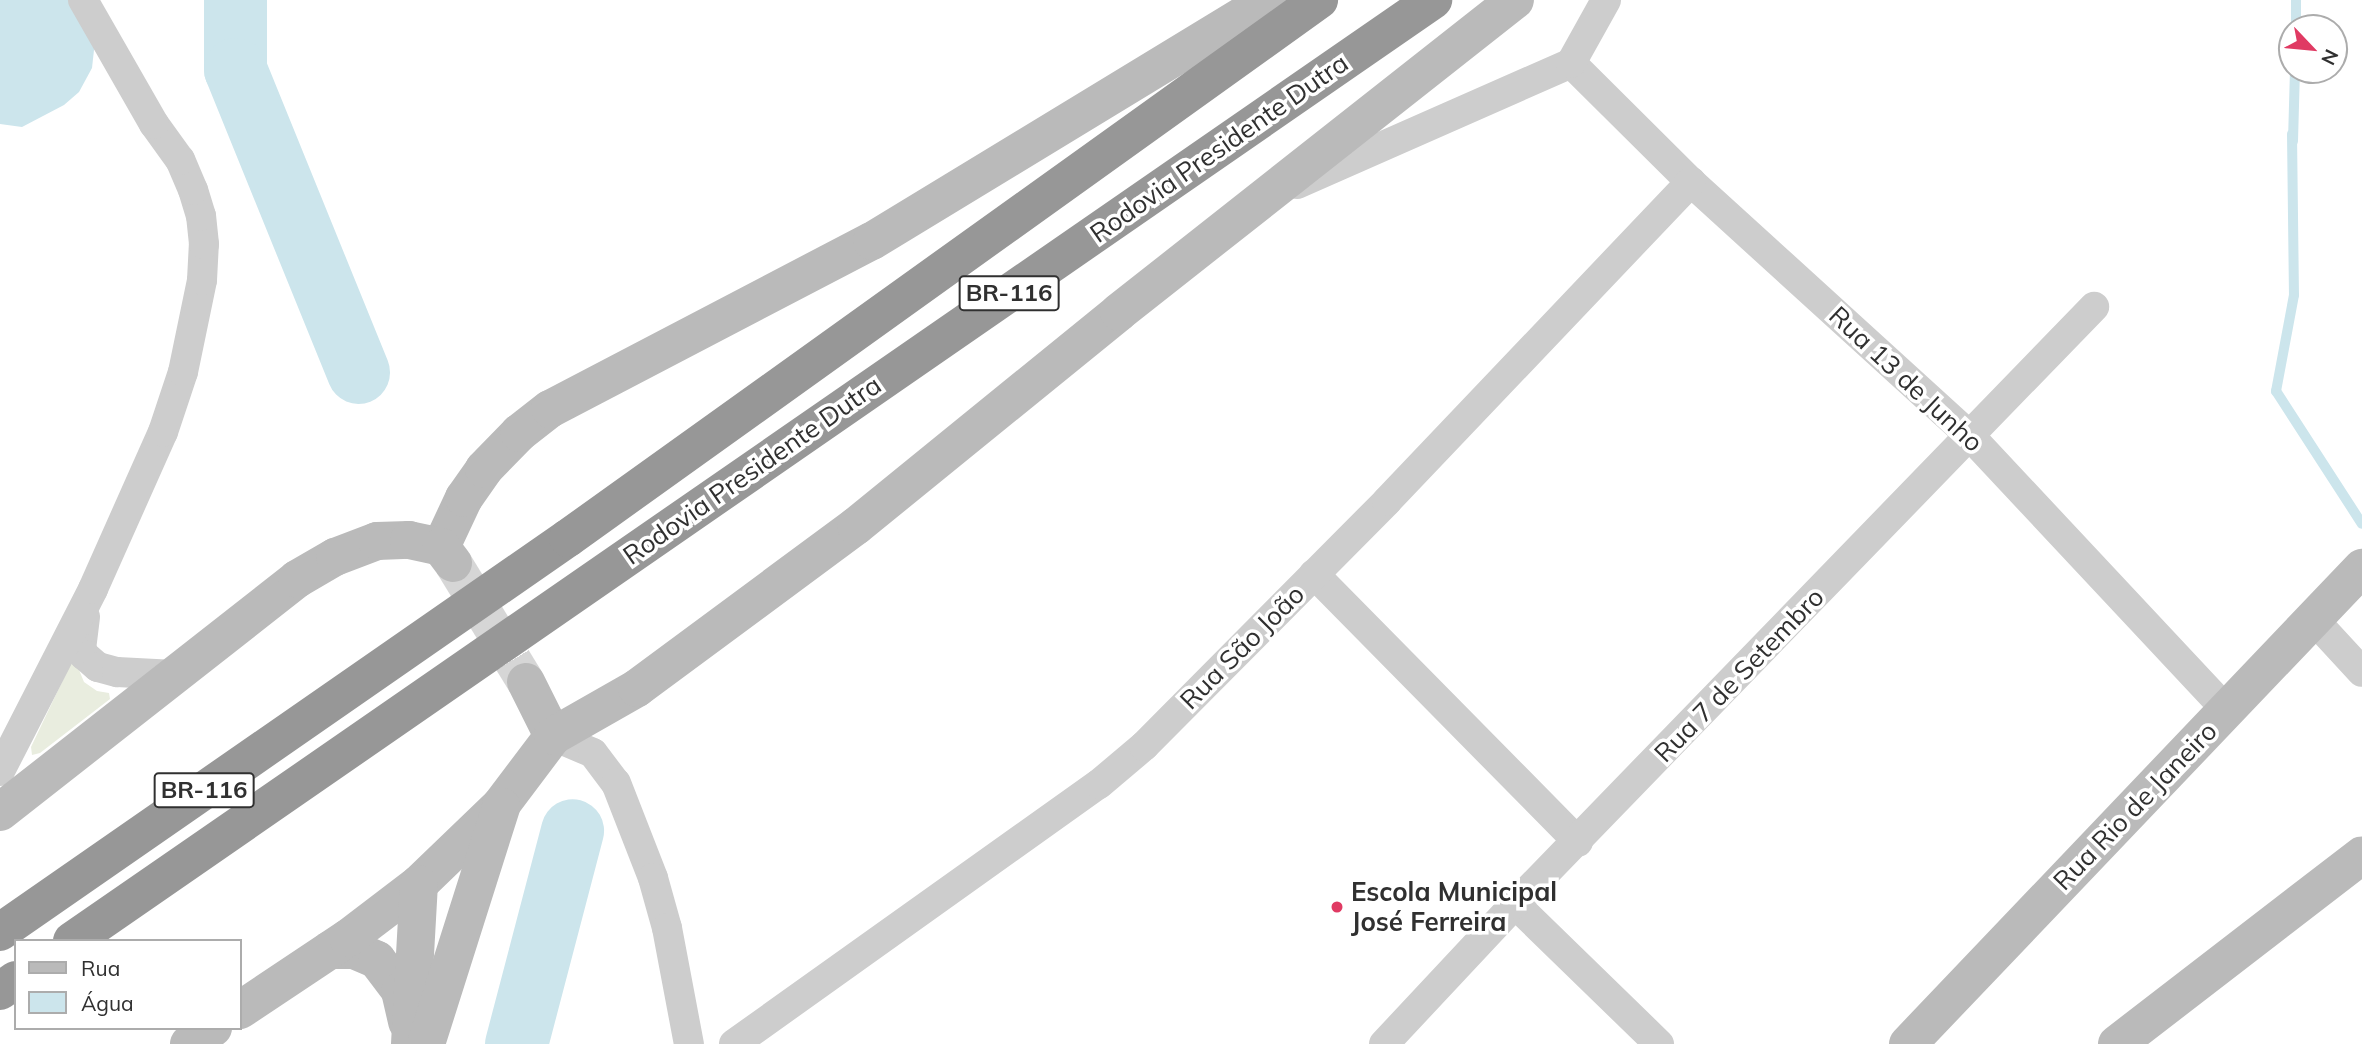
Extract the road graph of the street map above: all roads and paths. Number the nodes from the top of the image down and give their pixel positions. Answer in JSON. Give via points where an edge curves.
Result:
{"nodes":[{"id":1,"x":82,"y":0,"type":"edge"},
{"id":2,"x":1269,"y":0,"type":"edge"},
{"id":3,"x":1319,"y":0,"type":"edge"},
{"id":4,"x":1433,"y":0,"type":"edge"},
{"id":5,"x":1515,"y":0,"type":"edge"},
{"id":6,"x":1606,"y":0,"type":"edge"},
{"id":7,"x":1571,"y":63,"type":"junction"},
{"id":8,"x":1691,"y":182,"type":"junction"},
{"id":9,"x":1256,"y":203,"type":"junction"},
{"id":10,"x":2094,"y":307,"type":"dead end"},
{"id":11,"x":1970,"y":436,"type":"junction"},
{"id":12,"x":2362,"y":568,"type":"edge"},
{"id":13,"x":1314,"y":574,"type":"junction"},
{"id":14,"x":93,"y":589,"type":"junction"},
{"id":15,"x":2315,"y":621,"type":"junction"},
{"id":16,"x":2362,"y":672,"type":"edge"},
{"id":17,"x":175,"y":675,"type":"junction"},
{"id":18,"x":526,"y":682,"type":"tunnel mouth"},
{"id":19,"x":2226,"y":710,"type":"junction"},
{"id":20,"x":553,"y":736,"type":"junction"},
{"id":21,"x":0,"y":771,"type":"edge"},
{"id":22,"x":501,"y":805,"type":"junction"},
{"id":23,"x":0,"y":812,"type":"edge"},
{"id":24,"x":1578,"y":842,"type":"junction"},
{"id":25,"x":2362,"y":855,"type":"edge"},
{"id":26,"x":419,"y":884,"type":"junction"},
{"id":27,"x":1515,"y":904,"type":"junction"},
{"id":28,"x":0,"y":932,"type":"edge"},
{"id":29,"x":75,"y":939,"type":"edge"},
{"id":30,"x":330,"y":950,"type":"junction"},
{"id":31,"x":242,"y":1009,"type":"edge"},
{"id":32,"x":210,"y":1030,"type":"edge"},
{"id":33,"x":415,"y":1043,"type":"edge"},
{"id":34,"x":189,"y":1044,"type":"edge"},
{"id":35,"x":689,"y":1044,"type":"edge"},
{"id":36,"x":734,"y":1044,"type":"edge"},
{"id":37,"x":1384,"y":1044,"type":"edge"},
{"id":38,"x":1659,"y":1044,"type":"edge"},
{"id":39,"x":1908,"y":1044,"type":"edge"},
{"id":40,"x":2118,"y":1044,"type":"edge"}],
"edges":[{"from":1,"to":14,"type":"street","via":[[180,160],[201,216],[204,244],[196,317],[183,372],[163,432]]},
{"from":2,"to":17,"type":"main road","via":[[872,241],[550,410],[484,468],[464,498],[447,555],[393,539],[335,556],[297,579]]},
{"from":3,"to":28,"type":"highway","name":"Rodovia Presidente Dutra","number":"BR-116","via":[[568,538]]},
{"from":4,"to":29,"type":"highway","name":"Rodovia Presidente Dutra","number":"BR-116"},
{"from":5,"to":9,"type":"main road"},
{"from":6,"to":7,"type":"street"},
{"from":7,"to":8,"type":"street","name":"Rua 13 de Junho"},
{"from":7,"to":9,"type":"street"},
{"from":8,"to":11,"type":"street","name":"Rua 13 de Junho"},
{"from":8,"to":13,"type":"street","name":"Rua São João"},
{"from":9,"to":20,"type":"main road","via":[[856,526],[637,688]]},
{"from":10,"to":11,"type":"street","name":"Rua 7 de Setembro"},
{"from":11,"to":19,"type":"street","name":"Rua 13 de Junho"},
{"from":11,"to":24,"type":"street","name":"Rua 7 de Setembro"},
{"from":12,"to":15,"type":"main road","name":"Rua Rio de Janeiro"},
{"from":13,"to":24,"type":"street"},
{"from":13,"to":36,"type":"street","name":"Rua São João","via":[[1144,746],[1099,784]]},
{"from":14,"to":17,"type":"street","via":[[82,634],[84,655],[107,670]]},
{"from":14,"to":21,"type":"street"},
{"from":15,"to":16,"type":"street"},
{"from":15,"to":19,"type":"main road","name":"Rua Rio de Janeiro"},
{"from":17,"to":23,"type":"main road"},
{"from":18,"to":20,"type":"main road"},
{"from":19,"to":39,"type":"main road","name":"Rua Rio de Janeiro"},
{"from":20,"to":22,"type":"main road"},
{"from":20,"to":35,"type":"street","via":[[593,754],[616,783],[667,928]]},
{"from":22,"to":26,"type":"main road"},
{"from":22,"to":33,"type":"main road"},
{"from":24,"to":27,"type":"street","name":"Rua 7 de Setembro"},
{"from":25,"to":40,"type":"main road"},
{"from":26,"to":30,"type":"main road"},
{"from":26,"to":33,"type":"main road"},
{"from":27,"to":37,"type":"street","name":"Rua 7 de Setembro"},
{"from":27,"to":38,"type":"street"},
{"from":30,"to":31,"type":"main road"},
{"from":30,"to":33,"type":"main road","via":[[360,952],[385,969],[400,991]]},
{"from":32,"to":34,"type":"main road"}]}
